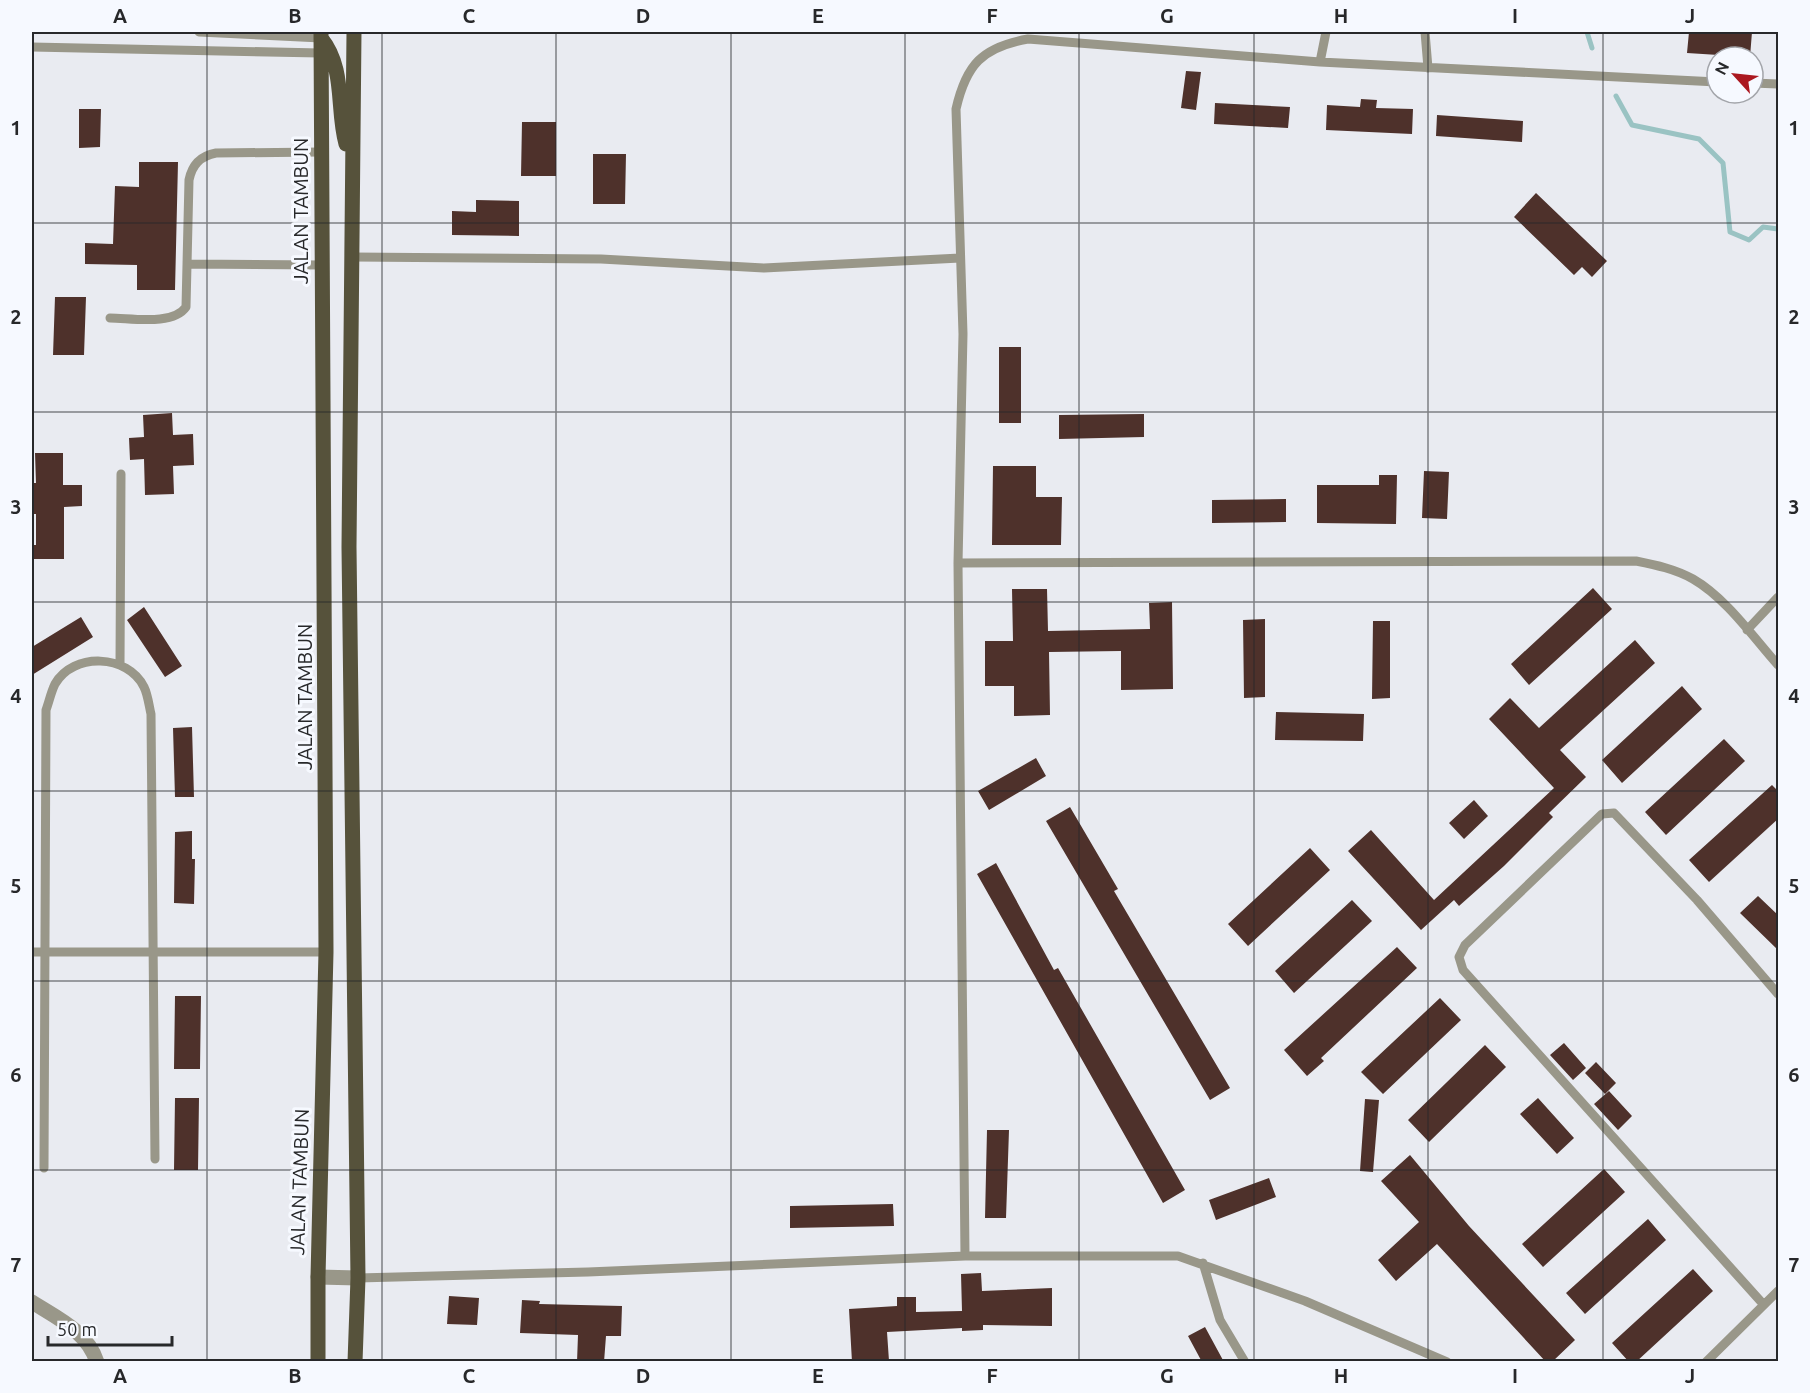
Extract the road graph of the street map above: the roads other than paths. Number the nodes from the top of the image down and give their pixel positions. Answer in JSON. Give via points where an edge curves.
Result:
{"nodes":[{"id":1,"x":199,"y":32,"type":"edge"},
{"id":2,"x":354,"y":32,"type":"edge"},
{"id":3,"x":1326,"y":32,"type":"edge"},
{"id":4,"x":1425,"y":32,"type":"edge"},
{"id":5,"x":324,"y":40,"type":"edge"},
{"id":6,"x":32,"y":47,"type":"edge"},
{"id":7,"x":1320,"y":62,"type":"junction"},
{"id":8,"x":1428,"y":68,"type":"junction"},
{"id":9,"x":1705,"y":81,"type":"edge"},
{"id":10,"x":321,"y":153,"type":"junction"},
{"id":11,"x":353,"y":169,"type":"junction"},
{"id":12,"x":353,"y":257,"type":"junction"},
{"id":13,"x":960,"y":258,"type":"junction"},
{"id":14,"x":188,"y":264,"type":"junction"},
{"id":15,"x":322,"y":265,"type":"junction"},
{"id":16,"x":110,"y":318,"type":"dead end"},
{"id":17,"x":121,"y":474,"type":"dead end"},
{"id":18,"x":958,"y":563,"type":"junction"},
{"id":19,"x":1779,"y":597,"type":"edge"},
{"id":20,"x":1747,"y":630,"type":"junction"},
{"id":21,"x":120,"y":665,"type":"junction"},
{"id":22,"x":1779,"y":665,"type":"edge"},
{"id":23,"x":32,"y":952,"type":"edge"},
{"id":24,"x":152,"y":952,"type":"junction"},
{"id":25,"x":327,"y":952,"type":"junction"},
{"id":26,"x":47,"y":953,"type":"junction"},
{"id":27,"x":1779,"y":994,"type":"edge"},
{"id":28,"x":155,"y":1159,"type":"dead end"},
{"id":29,"x":44,"y":1168,"type":"dead end"},
{"id":30,"x":965,"y":1256,"type":"junction"},
{"id":31,"x":1203,"y":1263,"type":"junction"},
{"id":32,"x":318,"y":1277,"type":"junction"},
{"id":33,"x":358,"y":1278,"type":"junction"},
{"id":34,"x":1779,"y":1291,"type":"edge"},
{"id":35,"x":32,"y":1302,"type":"edge"},
{"id":36,"x":1764,"y":1305,"type":"junction"},
{"id":37,"x":97,"y":1362,"type":"edge"},
{"id":38,"x":318,"y":1362,"type":"edge"},
{"id":39,"x":355,"y":1362,"type":"edge"},
{"id":40,"x":1245,"y":1362,"type":"edge"},
{"id":41,"x":1447,"y":1362,"type":"edge"},
{"id":42,"x":1706,"y":1362,"type":"edge"}],
"edges":[{"from":1,"to":5,"type":"lane"},
{"from":2,"to":11,"type":"main road"},
{"from":3,"to":7,"type":"lane"},
{"from":4,"to":8,"type":"lane"},
{"from":5,"to":6,"type":"lane"},
{"from":5,"to":10,"type":"main road","name":"JALAN TAMBUN"},
{"from":5,"to":11,"type":"main road","via":[[339,79],[344,136]]},
{"from":7,"to":8,"type":"lane"},
{"from":7,"to":13,"type":"lane","via":[[1028,39],[1002,44],[976,61],[962,83],[956,109]]},
{"from":8,"to":9,"type":"lane"},
{"from":10,"to":14,"type":"lane","via":[[216,153],[200,159],[189,180]]},
{"from":10,"to":15,"type":"main road","name":"JALAN TAMBUN"},
{"from":11,"to":12,"type":"main road"},
{"from":12,"to":13,"type":"lane","via":[[601,259],[764,268]]},
{"from":12,"to":33,"type":"main road","via":[[349,547]]},
{"from":13,"to":18,"type":"lane","via":[[963,334]]},
{"from":14,"to":15,"type":"lane"},
{"from":14,"to":16,"type":"lane","via":[[187,301],[182,313],[170,318]]},
{"from":15,"to":25,"type":"main road","name":"JALAN TAMBUN"},
{"from":17,"to":21,"type":"lane"},
{"from":18,"to":20,"type":"lane","via":[[1636,561],[1665,567],[1694,580]]},
{"from":18,"to":30,"type":"lane"},
{"from":19,"to":20,"type":"lane"},
{"from":20,"to":22,"type":"lane"},
{"from":21,"to":24,"type":"lane","via":[[144,687],[151,714]]},
{"from":21,"to":26,"type":"lane","via":[[99,660],[69,670],[55,683],[46,711]]},
{"from":23,"to":26,"type":"lane"},
{"from":24,"to":25,"type":"lane"},
{"from":24,"to":26,"type":"lane"},
{"from":24,"to":28,"type":"lane"},
{"from":25,"to":32,"type":"main road","name":"JALAN TAMBUN"},
{"from":26,"to":29,"type":"lane"},
{"from":27,"to":36,"type":"lane","via":[[1614,813],[1602,814],[1578,836],[1465,945],[1459,957],[1463,970]]},
{"from":30,"to":31,"type":"lane","via":[[1178,1256]]},
{"from":30,"to":33,"type":"lane"},
{"from":31,"to":40,"type":"lane","via":[[1220,1320]]},
{"from":31,"to":41,"type":"lane","via":[[1305,1301]]},
{"from":32,"to":33,"type":"street"},
{"from":32,"to":38,"type":"main road","name":"JALAN TAMBUN"},
{"from":33,"to":39,"type":"main road"},
{"from":34,"to":36,"type":"lane"},
{"from":35,"to":37,"type":"street","via":[[73,1328],[92,1347]]},
{"from":36,"to":42,"type":"lane"}]}
